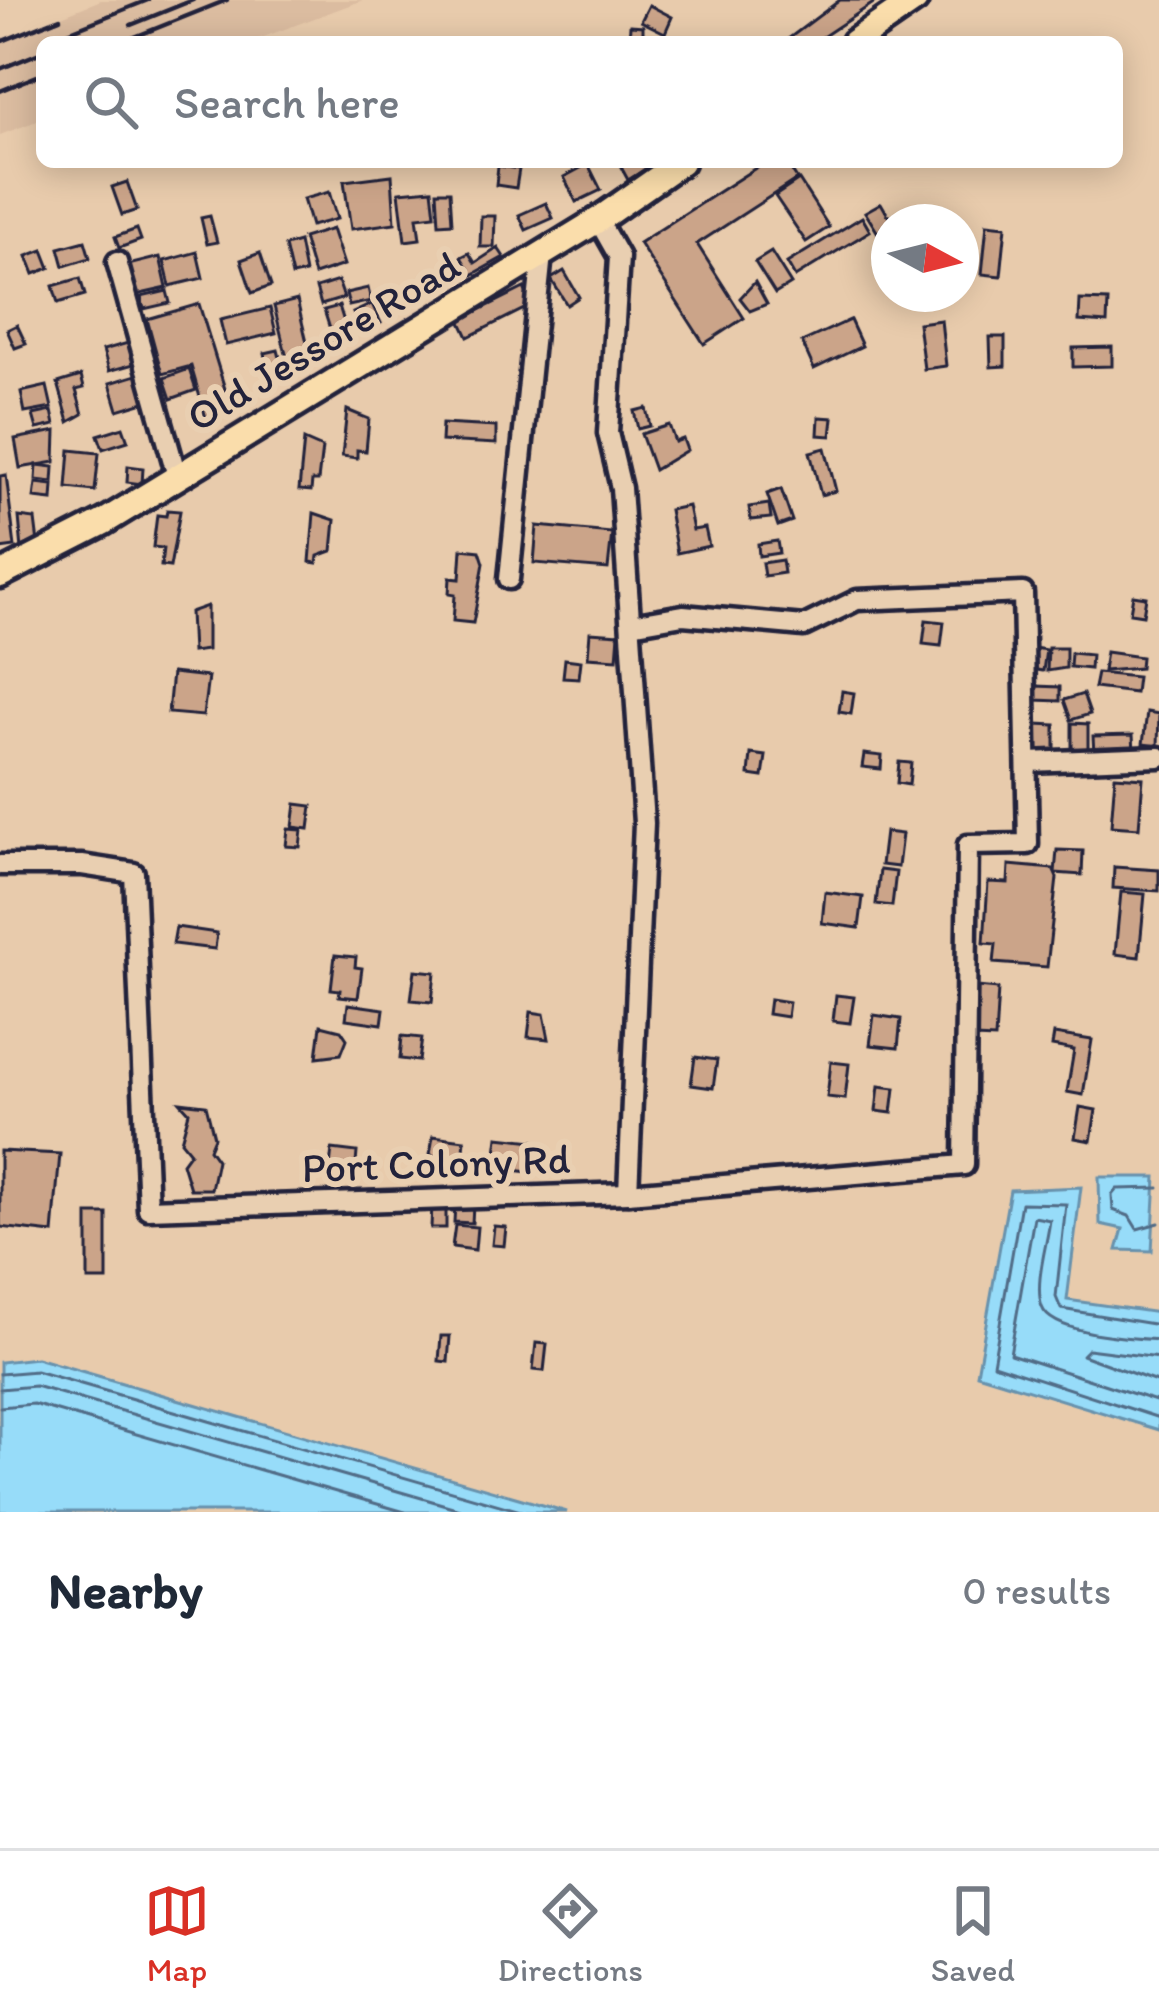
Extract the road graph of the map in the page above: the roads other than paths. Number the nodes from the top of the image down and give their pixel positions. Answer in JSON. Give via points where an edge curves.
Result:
{"nodes":[{"id":1,"x":915,"y":0,"type":"edge"},
{"id":2,"x":863,"y":36,"type":"edge"},
{"id":3,"x":672,"y":168,"type":"edge"},
{"id":4,"x":598,"y":220,"type":"junction"},
{"id":5,"x":542,"y":254,"type":"junction"},
{"id":6,"x":117,"y":262,"type":"dead end"},
{"id":7,"x":177,"y":476,"type":"junction"},
{"id":8,"x":0,"y":575,"type":"edge"},
{"id":9,"x":509,"y":578,"type":"dead end"},
{"id":10,"x":631,"y":624,"type":"junction"},
{"id":11,"x":1159,"y":757,"type":"edge"},
{"id":12,"x":1028,"y":762,"type":"junction"},
{"id":13,"x":0,"y":865,"type":"edge"},
{"id":14,"x":628,"y":1193,"type":"junction"}],
"edges":[{"from":1,"to":2,"type":"main road"},
{"from":3,"to":4,"type":"main road","name":"Old Jessore Road"},
{"from":4,"to":5,"type":"main road","name":"Old Jessore Road"},
{"from":4,"to":10,"type":"street","via":[[619,257],[608,433],[621,488]]},
{"from":5,"to":7,"type":"main road","name":"Old Jessore Road"},
{"from":5,"to":9,"type":"street"},
{"from":6,"to":7,"type":"street"},
{"from":7,"to":8,"type":"main road","name":"Old Jessore Road"},
{"from":10,"to":12,"type":"street","via":[[683,615],[804,626],[857,600],[1023,592]]},
{"from":10,"to":14,"type":"street","via":[[644,823]]},
{"from":11,"to":12,"type":"street"},
{"from":12,"to":14,"type":"street","name":"Port Colony Rd","via":[[1028,844],[968,845],[964,1166]]},
{"from":13,"to":14,"type":"street","name":"Port Colony Rd","via":[[134,873],[148,1209]]}]}
